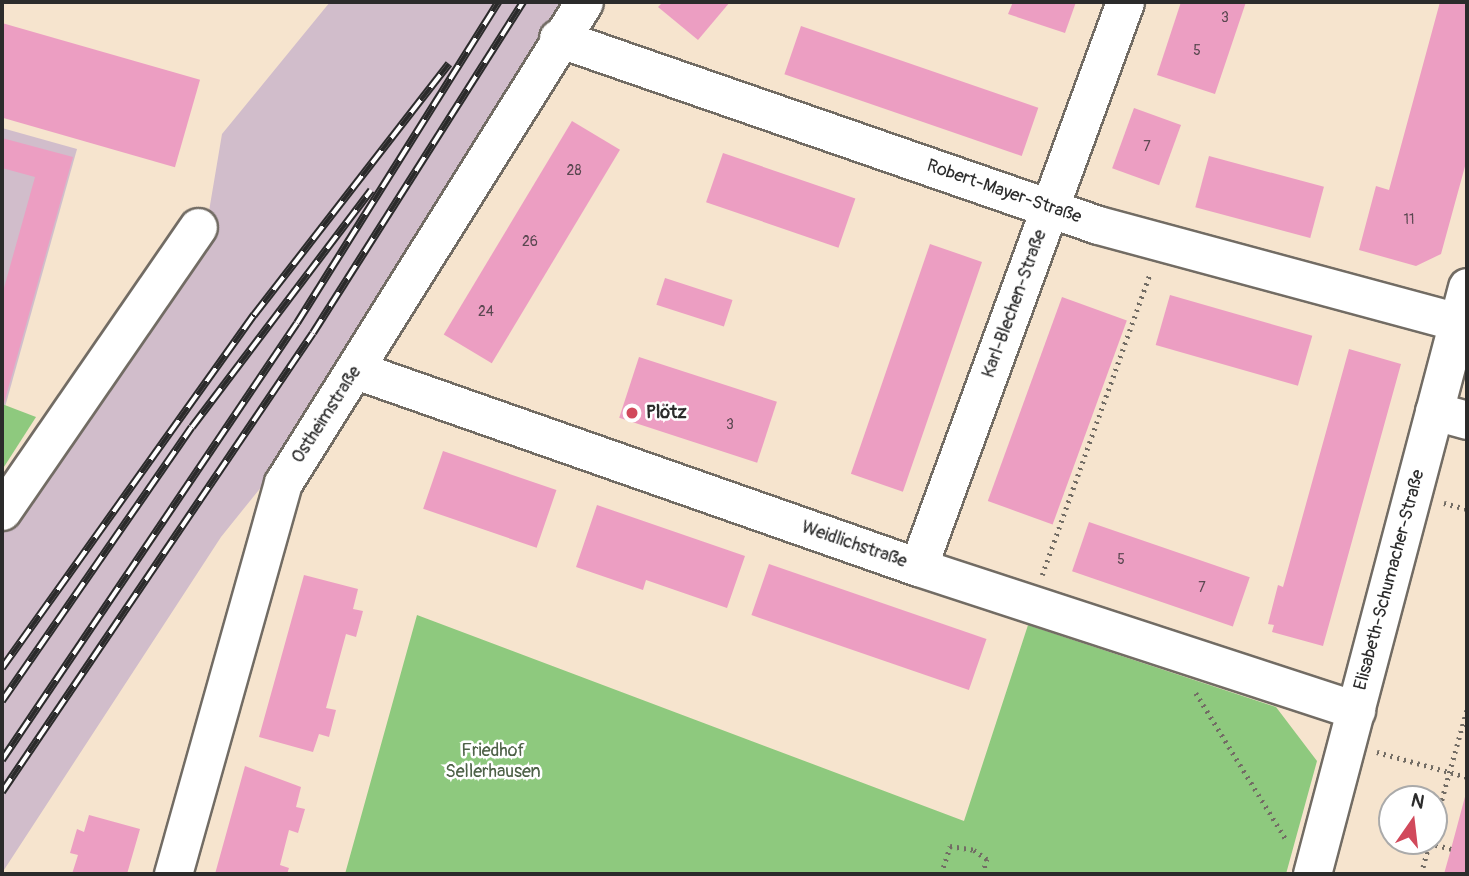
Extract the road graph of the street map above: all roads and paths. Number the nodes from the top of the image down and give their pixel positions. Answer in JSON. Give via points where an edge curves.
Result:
{"nodes":[{"id":1,"x":584,"y":2,"type":"edge"},
{"id":2,"x":1125,"y":2,"type":"edge"},
{"id":3,"x":558,"y":38,"type":"junction"},
{"id":4,"x":1050,"y":208,"type":"junction"},
{"id":5,"x":198,"y":227,"type":"dead end"},
{"id":6,"x":1161,"y":244,"type":"junction"},
{"id":7,"x":1467,"y":287,"type":"edge"},
{"id":8,"x":1457,"y":323,"type":"junction"},
{"id":9,"x":356,"y":370,"type":"junction"},
{"id":10,"x":1451,"y":416,"type":"edge"},
{"id":11,"x":2,"y":511,"type":"edge"},
{"id":12,"x":918,"y":567,"type":"junction"},
{"id":13,"x":1031,"y":605,"type":"junction"},
{"id":14,"x":1171,"y":653,"type":"junction"},
{"id":15,"x":1467,"y":709,"type":"edge"},
{"id":16,"x":1352,"y":727,"type":"junction"},
{"id":17,"x":1449,"y":772,"type":"junction"},
{"id":18,"x":1467,"y":777,"type":"edge"},
{"id":19,"x":1445,"y":785,"type":"edge"},
{"id":20,"x":1448,"y":848,"type":"edge"},
{"id":21,"x":1451,"y":849,"type":"dead end"},
{"id":22,"x":1426,"y":855,"type":"edge"},
{"id":23,"x":1303,"y":863,"type":"edge"},
{"id":24,"x":173,"y":874,"type":"edge"},
{"id":25,"x":504,"y":874,"type":"edge"},
{"id":26,"x":516,"y":874,"type":"edge"},
{"id":27,"x":942,"y":874,"type":"edge"},
{"id":28,"x":983,"y":874,"type":"edge"},
{"id":29,"x":1421,"y":874,"type":"edge"}],
"edges":[{"from":1,"to":3,"type":"street","name":"Ostheimstraße"},
{"from":2,"to":4,"type":"street","name":"Karl-Blechen-Straße"},
{"from":3,"to":4,"type":"street","name":"Robert-Mayer-Straße"},
{"from":3,"to":9,"type":"street","name":"Ostheimstraße","via":[[534,87]]},
{"from":4,"to":6,"type":"street","name":"Robert-Mayer-Straße"},
{"from":4,"to":12,"type":"street","name":"Karl-Blechen-Straße"},
{"from":5,"to":11,"type":"street"},
{"from":6,"to":8,"type":"street","name":"Robert-Mayer-Straße"},
{"from":6,"to":13,"type":"path"},
{"from":7,"to":8,"type":"street","name":"Elisabeth-Schumacher-Straße"},
{"from":8,"to":10,"type":"street","name":"Elisabeth-Schumacher-Straße"},
{"from":9,"to":12,"type":"street","name":"Weidlichstraße"},
{"from":9,"to":24,"type":"street","name":"Ostheimstraße","via":[[283,483]]},
{"from":10,"to":16,"type":"street","name":"Elisabeth-Schumacher-Straße"},
{"from":12,"to":13,"type":"street","name":"Weidlichstraße"},
{"from":13,"to":14,"type":"street","name":"Weidlichstraße"},
{"from":14,"to":16,"type":"street","name":"Weidlichstraße"},
{"from":14,"to":23,"type":"path"},
{"from":15,"to":17,"type":"path"},
{"from":16,"to":17,"type":"path"},
{"from":16,"to":23,"type":"street","name":"Elisabeth-Schumacher-Straße"},
{"from":17,"to":18,"type":"path"},
{"from":17,"to":19,"type":"path"},
{"from":20,"to":21,"type":"path"},
{"from":22,"to":29,"type":"path"},
{"from":25,"to":26,"type":"path"},
{"from":27,"to":28,"type":"path","via":[[950,846],[974,850],[987,859]]}]}
